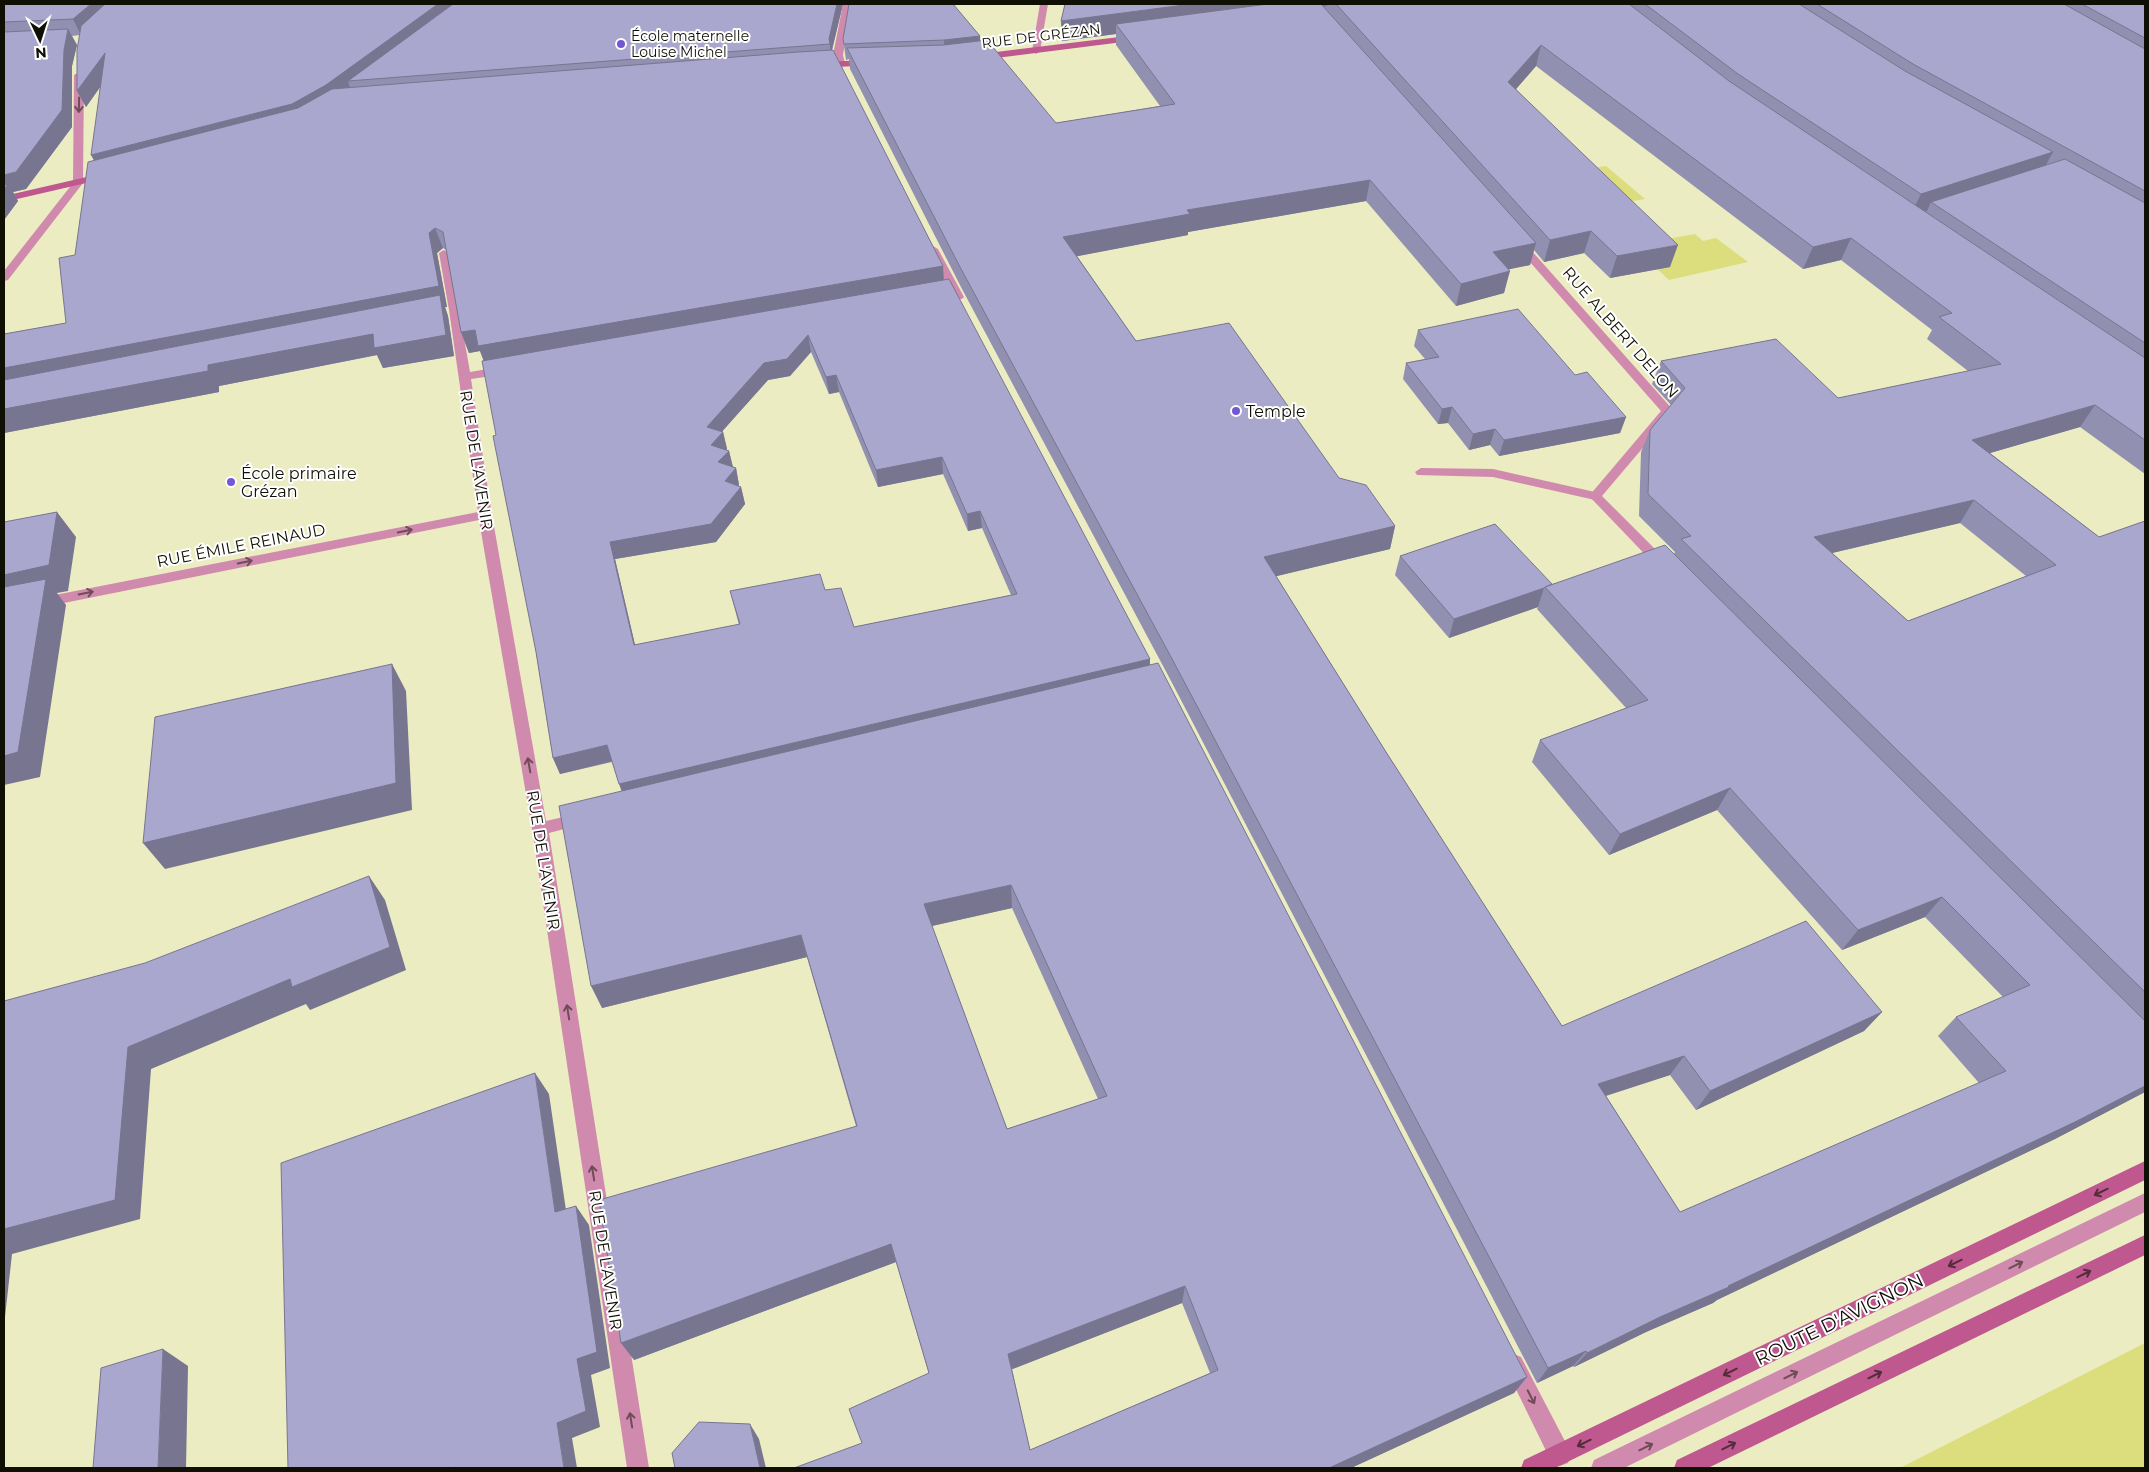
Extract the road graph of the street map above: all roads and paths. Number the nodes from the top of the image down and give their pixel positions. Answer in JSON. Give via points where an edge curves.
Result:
{"nodes":[{"id":1,"x":847,"y":4,"type":"edge"},
{"id":2,"x":1044,"y":4,"type":"edge"},
{"id":3,"x":1150,"y":36,"type":"edge"},
{"id":4,"x":1036,"y":51,"type":"junction"},
{"id":5,"x":972,"y":58,"type":"edge"},
{"id":6,"x":879,"y":63,"type":"edge"},
{"id":7,"x":840,"y":64,"type":"junction"},
{"id":8,"x":811,"y":65,"type":"edge"},
{"id":9,"x":79,"y":66,"type":"edge"},
{"id":10,"x":849,"y":82,"type":"edge"},
{"id":11,"x":113,"y":174,"type":"edge"},
{"id":12,"x":78,"y":183,"type":"junction"},
{"id":13,"x":4,"y":199,"type":"edge"},
{"id":14,"x":1512,"y":234,"type":"edge"},
{"id":15,"x":928,"y":238,"type":"edge"},
{"id":16,"x":444,"y":253,"type":"edge"},
{"id":17,"x":4,"y":278,"type":"edge"},
{"id":18,"x":963,"y":308,"type":"edge"},
{"id":19,"x":512,"y":369,"type":"edge"},
{"id":20,"x":464,"y":377,"type":"junction"},
{"id":21,"x":1421,"y":472,"type":"dead end"},
{"id":22,"x":1595,"y":496,"type":"junction"},
{"id":23,"x":485,"y":516,"type":"junction"},
{"id":24,"x":1672,"y":574,"type":"edge"},
{"id":25,"x":4,"y":610,"type":"edge"},
{"id":26,"x":598,"y":815,"type":"edge"},
{"id":27,"x":540,"y":829,"type":"junction"},
{"id":28,"x":2145,"y":1170,"type":"edge"},
{"id":29,"x":2145,"y":1202,"type":"edge"},
{"id":30,"x":2145,"y":1244,"type":"edge"},
{"id":31,"x":1505,"y":1346,"type":"edge"},
{"id":32,"x":1560,"y":1455,"type":"junction"},
{"id":33,"x":638,"y":1468,"type":"edge"},
{"id":34,"x":1532,"y":1468,"type":"edge"},
{"id":35,"x":1602,"y":1468,"type":"edge"},
{"id":36,"x":1685,"y":1468,"type":"edge"}],
"edges":[{"from":1,"to":7,"type":"street","via":[[838,55]]},
{"from":2,"to":4,"type":"street"},
{"from":3,"to":4,"type":"main road","name":"RUE DE GRÉZAN"},
{"from":4,"to":5,"type":"main road","name":"RUE DE GRÉZAN"},
{"from":6,"to":7,"type":"main road"},
{"from":7,"to":8,"type":"main road"},
{"from":7,"to":10,"type":"street"},
{"from":9,"to":12,"type":"street","one_way":true},
{"from":11,"to":12,"type":"main road"},
{"from":12,"to":13,"type":"main road"},
{"from":12,"to":17,"type":"street"},
{"from":14,"to":22,"type":"street","name":"RUE ALBERT DELON","via":[[1668,411]]},
{"from":15,"to":18,"type":"street","via":[[950,291]]},
{"from":16,"to":20,"type":"street","name":"RUE DE L'AVENIR","via":[[450,311]]},
{"from":19,"to":20,"type":"street"},
{"from":20,"to":23,"type":"street","name":"RUE DE L'AVENIR"},
{"from":21,"to":22,"type":"street","via":[[1493,473]]},
{"from":22,"to":24,"type":"street"},
{"from":25,"to":23,"type":"street","name":"RUE ÉMILE REINAUD","one_way":true},
{"from":27,"to":23,"type":"street","name":"RUE DE L'AVENIR","one_way":true},
{"from":26,"to":27,"type":"street"},
{"from":33,"to":27,"type":"street","name":"RUE DE L'AVENIR","one_way":true},
{"from":28,"to":32,"type":"main road","name":"ROUTE D'AVIGNON","one_way":true},
{"from":35,"to":29,"type":"street","one_way":true},
{"from":36,"to":30,"type":"main road","one_way":true},
{"from":31,"to":32,"type":"street","one_way":true},
{"from":32,"to":34,"type":"main road","name":"ROUTE D'AVIGNON"}]}
